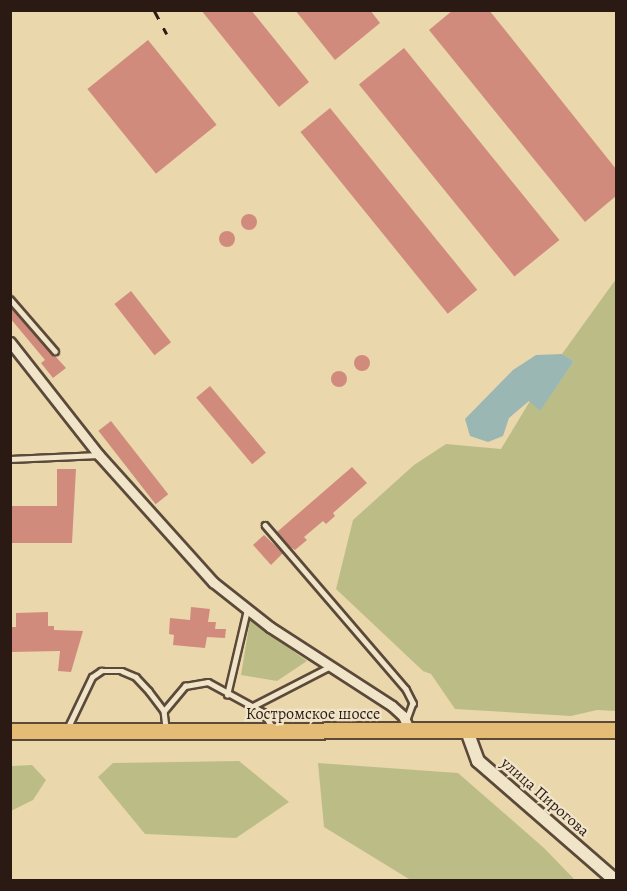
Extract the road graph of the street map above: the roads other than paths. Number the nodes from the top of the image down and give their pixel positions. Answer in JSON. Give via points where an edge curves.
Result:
{"nodes":[{"id":1,"x":10,"y":299,"type":"edge"},
{"id":2,"x":10,"y":342,"type":"edge"},
{"id":3,"x":55,"y":351,"type":"dead end"},
{"id":4,"x":99,"y":455,"type":"junction"},
{"id":5,"x":10,"y":459,"type":"edge"},
{"id":6,"x":265,"y":525,"type":"dead end"},
{"id":7,"x":246,"y":610,"type":"junction"},
{"id":8,"x":329,"y":667,"type":"junction"},
{"id":9,"x":227,"y":695,"type":"junction"},
{"id":10,"x":253,"y":706,"type":"junction"},
{"id":11,"x":164,"y":711,"type":"junction"},
{"id":12,"x":408,"y":726,"type":"junction"},
{"id":13,"x":467,"y":730,"type":"junction"},
{"id":14,"x":616,"y":730,"type":"edge"},
{"id":15,"x":10,"y":731,"type":"edge"},
{"id":16,"x":67,"y":732,"type":"junction"},
{"id":17,"x":167,"y":732,"type":"junction"},
{"id":18,"x":275,"y":732,"type":"junction"},
{"id":19,"x":615,"y":880,"type":"edge"}],
"edges":[{"from":1,"to":3,"type":"lane"},
{"from":2,"to":4,"type":"street"},
{"from":4,"to":5,"type":"lane"},
{"from":4,"to":7,"type":"street","via":[[197,565]]},
{"from":6,"to":12,"type":"lane","via":[[406,689],[413,703]]},
{"from":7,"to":8,"type":"street"},
{"from":7,"to":9,"type":"lane"},
{"from":8,"to":10,"type":"lane"},
{"from":8,"to":12,"type":"street","via":[[392,706]]},
{"from":9,"to":10,"type":"lane"},
{"from":9,"to":11,"type":"lane","via":[[208,682],[197,682],[185,686]]},
{"from":10,"to":18,"type":"lane","via":[[270,720]]},
{"from":11,"to":16,"type":"lane","via":[[136,676],[101,671],[87,686]]},
{"from":11,"to":17,"type":"lane"},
{"from":12,"to":13,"type":"highway","name":"Костромское шоссе"},
{"from":12,"to":18,"type":"highway","name":"Костромское шоссе"},
{"from":13,"to":14,"type":"highway","name":"Костромское шоссе"},
{"from":13,"to":19,"type":"street","name":"улица Пирогова","via":[[478,761]]},
{"from":15,"to":16,"type":"highway","name":"Костромское шоссе"},
{"from":16,"to":17,"type":"highway","name":"Костромское шоссе"},
{"from":17,"to":18,"type":"highway","name":"Костромское шоссе"}]}
